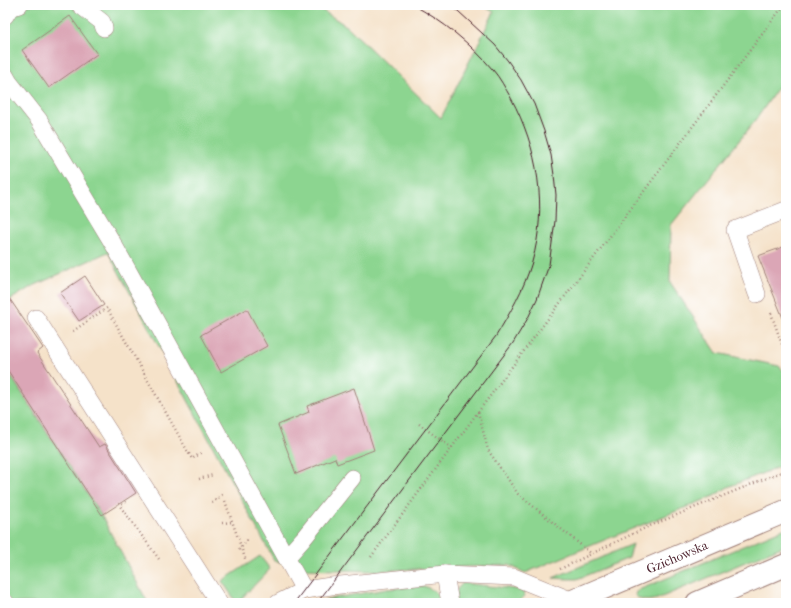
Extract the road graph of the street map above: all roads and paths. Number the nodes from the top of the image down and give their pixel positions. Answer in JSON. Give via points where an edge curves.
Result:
{"nodes":[{"id":1,"x":19,"y":5,"type":"edge"},
{"id":2,"x":80,"y":5,"type":"edge"},
{"id":3,"x":784,"y":5,"type":"edge"},
{"id":4,"x":5,"y":16,"type":"edge"},
{"id":5,"x":104,"y":28,"type":"dead end"},
{"id":6,"x":5,"y":75,"type":"edge"},
{"id":7,"x":786,"y":210,"type":"edge"},
{"id":8,"x":757,"y":294,"type":"joint"},
{"id":9,"x":36,"y":318,"type":"dead end"},
{"id":10,"x":81,"y":326,"type":"dead end"},
{"id":11,"x":786,"y":356,"type":"edge"},
{"id":12,"x":478,"y":412,"type":"junction"},
{"id":13,"x":419,"y":424,"type":"dead end"},
{"id":14,"x":452,"y":448,"type":"junction"},
{"id":15,"x":202,"y":452,"type":"dead end"},
{"id":16,"x":786,"y":470,"type":"edge"},
{"id":17,"x":352,"y":478,"type":"dead end"},
{"id":18,"x":223,"y":494,"type":"dead end"},
{"id":19,"x":786,"y":511,"type":"edge"},
{"id":20,"x":237,"y":521,"type":"dead end"},
{"id":21,"x":232,"y":522,"type":"junction"},
{"id":22,"x":222,"y":523,"type":"dead end"},
{"id":23,"x":249,"y":537,"type":"dead end"},
{"id":24,"x":240,"y":549,"type":"junction"},
{"id":25,"x":592,"y":554,"type":"junction"},
{"id":26,"x":286,"y":557,"type":"junction"},
{"id":27,"x":246,"y":561,"type":"dead end"},
{"id":28,"x":786,"y":565,"type":"edge"},
{"id":29,"x":445,"y":574,"type":"junction"},
{"id":30,"x":530,"y":583,"type":"junction"},
{"id":31,"x":352,"y":584,"type":"junction"},
{"id":32,"x":304,"y":590,"type":"junction"},
{"id":33,"x":597,"y":597,"type":"edge"},
{"id":34,"x":571,"y":602,"type":"edge"},
{"id":35,"x":219,"y":603,"type":"edge"},
{"id":36,"x":278,"y":603,"type":"edge"},
{"id":37,"x":450,"y":603,"type":"edge"},
{"id":38,"x":697,"y":603,"type":"edge"}],
"edges":[{"from":1,"to":4,"type":"lane","via":[[10,8]]},
{"from":2,"to":5,"type":"lane","via":[[102,22]]},
{"from":3,"to":12,"type":"path"},
{"from":6,"to":26,"type":"lane","via":[[39,120],[111,240]]},
{"from":7,"to":8,"type":"lane","via":[[735,230]]},
{"from":8,"to":11,"type":"path","via":[[768,305]]},
{"from":9,"to":35,"type":"lane"},
{"from":10,"to":15,"type":"path","via":[[107,308],[192,459]]},
{"from":12,"to":14,"type":"path"},
{"from":12,"to":25,"type":"path","via":[[488,450],[518,494]]},
{"from":13,"to":14,"type":"path"},
{"from":14,"to":31,"type":"path"},
{"from":16,"to":25,"type":"path","via":[[645,528]]},
{"from":17,"to":26,"type":"lane"},
{"from":18,"to":21,"type":"path"},
{"from":19,"to":33,"type":"street","name":"Gzichowska"},
{"from":20,"to":21,"type":"path"},
{"from":21,"to":22,"type":"path"},
{"from":21,"to":24,"type":"path"},
{"from":23,"to":24,"type":"path"},
{"from":24,"to":27,"type":"path"},
{"from":25,"to":30,"type":"path"},
{"from":26,"to":32,"type":"lane"},
{"from":28,"to":38,"type":"street"},
{"from":29,"to":30,"type":"lane","via":[[514,577]]},
{"from":29,"to":31,"type":"lane"},
{"from":29,"to":37,"type":"lane"},
{"from":30,"to":34,"type":"lane"},
{"from":31,"to":32,"type":"lane"},
{"from":32,"to":36,"type":"lane"},
{"from":33,"to":34,"type":"street","name":"Gzichowska"}]}
